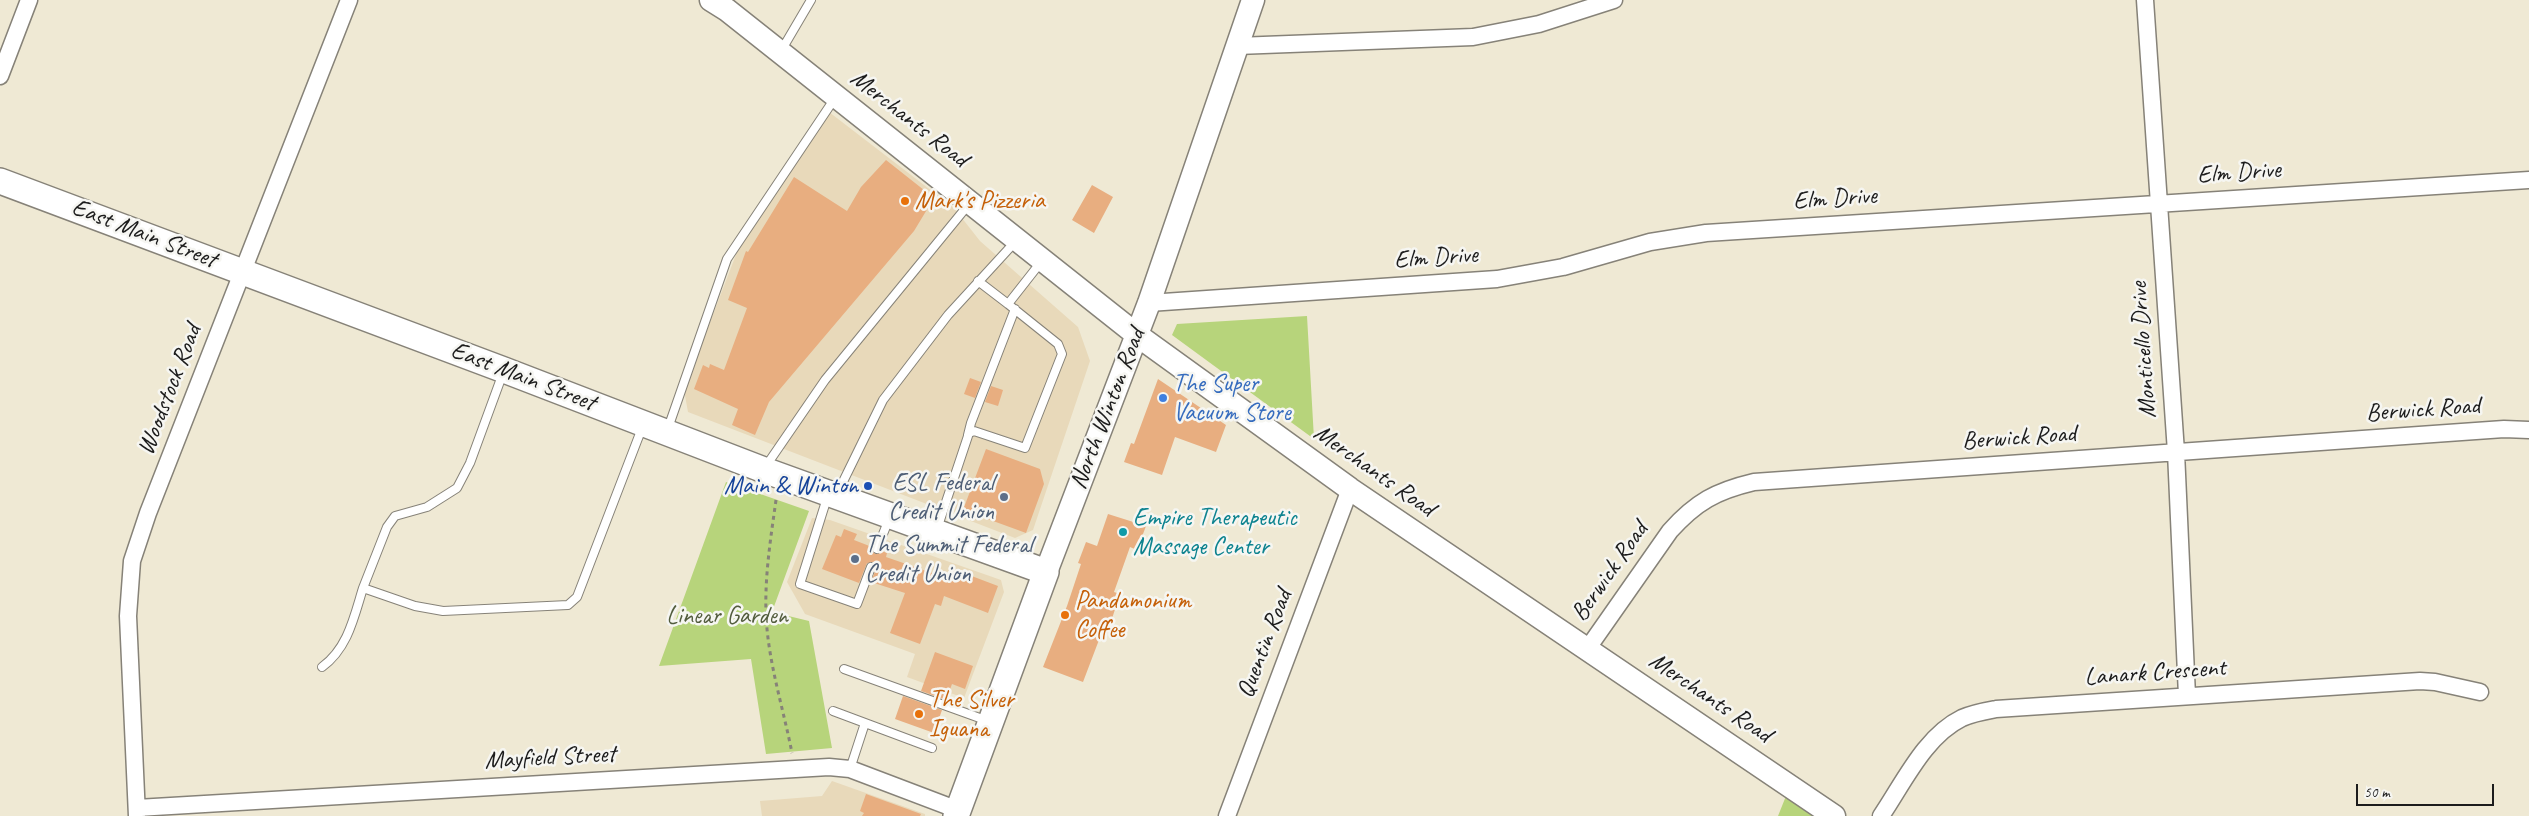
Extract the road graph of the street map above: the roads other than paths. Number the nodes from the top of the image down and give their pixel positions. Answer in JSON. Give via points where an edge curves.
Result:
{"nodes":[{"id":1,"x":29,"y":0,"type":"edge"},
{"id":2,"x":349,"y":0,"type":"edge"},
{"id":3,"x":711,"y":0,"type":"edge"},
{"id":4,"x":811,"y":0,"type":"edge"},
{"id":5,"x":1253,"y":0,"type":"edge"},
{"id":6,"x":1614,"y":0,"type":"edge"},
{"id":7,"x":2145,"y":0,"type":"edge"},
{"id":8,"x":1237,"y":46,"type":"junction"},
{"id":9,"x":780,"y":53,"type":"junction"},
{"id":10,"x":0,"y":76,"type":"edge"},
{"id":11,"x":836,"y":97,"type":"junction"},
{"id":12,"x":2529,"y":180,"type":"edge"},
{"id":13,"x":0,"y":181,"type":"edge"},
{"id":14,"x":970,"y":202,"type":"junction"},
{"id":15,"x":2158,"y":203,"type":"junction"},
{"id":16,"x":1017,"y":239,"type":"junction"},
{"id":17,"x":1043,"y":260,"type":"junction"},
{"id":18,"x":243,"y":271,"type":"junction"},
{"id":19,"x":978,"y":281,"type":"junction"},
{"id":20,"x":1149,"y":302,"type":"junction"},
{"id":21,"x":1008,"y":304,"type":"junction"},
{"id":22,"x":1015,"y":310,"type":"junction"},
{"id":23,"x":1137,"y":335,"type":"junction"},
{"id":24,"x":504,"y":370,"type":"junction"},
{"id":25,"x":644,"y":424,"type":"junction"},
{"id":26,"x":2529,"y":430,"type":"edge"},
{"id":27,"x":667,"y":432,"type":"junction"},
{"id":28,"x":968,"y":435,"type":"junction"},
{"id":29,"x":2176,"y":452,"type":"junction"},
{"id":30,"x":764,"y":470,"type":"junction"},
{"id":31,"x":1350,"y":489,"type":"junction"},
{"id":32,"x":832,"y":495,"type":"junction"},
{"id":33,"x":890,"y":515,"type":"junction"},
{"id":34,"x":936,"y":532,"type":"junction"},
{"id":35,"x":877,"y":549,"type":"dead end"},
{"id":36,"x":871,"y":566,"type":"dead end"},
{"id":37,"x":1046,"y":572,"type":"junction"},
{"id":38,"x":363,"y":588,"type":"junction"},
{"id":39,"x":1588,"y":648,"type":"junction"},
{"id":40,"x":322,"y":666,"type":"dead end"},
{"id":41,"x":844,"y":669,"type":"dead end"},
{"id":42,"x":2480,"y":692,"type":"dead end"},
{"id":43,"x":2187,"y":696,"type":"junction"},
{"id":44,"x":832,"y":711,"type":"dead end"},
{"id":45,"x":992,"y":722,"type":"junction"},
{"id":46,"x":865,"y":723,"type":"junction"},
{"id":47,"x":932,"y":748,"type":"dead end"},
{"id":48,"x":850,"y":769,"type":"junction"},
{"id":49,"x":137,"y":812,"type":"edge"},
{"id":50,"x":957,"y":813,"type":"edge"},
{"id":51,"x":1228,"y":816,"type":"edge"},
{"id":52,"x":1834,"y":816,"type":"edge"},
{"id":53,"x":1881,"y":816,"type":"edge"}],
"edges":[{"from":1,"to":10,"type":"street"},
{"from":2,"to":18,"type":"street","name":"Woodstock Road"},
{"from":3,"to":9,"type":"street","name":"Merchants Road"},
{"from":4,"to":9,"type":"lane"},
{"from":5,"to":8,"type":"street","name":"North Winton Road"},
{"from":6,"to":8,"type":"street","via":[[1539,24],[1473,36]]},
{"from":7,"to":15,"type":"street","name":"Monticello Drive"},
{"from":8,"to":20,"type":"street","name":"North Winton Road"},
{"from":9,"to":11,"type":"street","name":"Merchants Road"},
{"from":11,"to":14,"type":"street","name":"Merchants Road"},
{"from":11,"to":27,"type":"lane","via":[[727,259]]},
{"from":12,"to":15,"type":"street","name":"Elm Drive"},
{"from":13,"to":18,"type":"main road","name":"East Main Street"},
{"from":14,"to":16,"type":"street","name":"Merchants Road"},
{"from":14,"to":30,"type":"lane","via":[[825,380]]},
{"from":15,"to":20,"type":"street","name":"Elm Drive","via":[[1706,232],[1650,242],[1563,267],[1497,279]]},
{"from":15,"to":29,"type":"street","name":"Monticello Drive"},
{"from":16,"to":17,"type":"street","name":"Merchants Road"},
{"from":16,"to":19,"type":"lane"},
{"from":17,"to":21,"type":"lane"},
{"from":17,"to":23,"type":"street","name":"Merchants Road"},
{"from":18,"to":24,"type":"main road","name":"East Main Street"},
{"from":18,"to":49,"type":"street","name":"Woodstock Road","via":[[132,560],[128,616]]},
{"from":19,"to":21,"type":"lane"},
{"from":19,"to":32,"type":"lane","via":[[883,400]]},
{"from":20,"to":23,"type":"street","name":"North Winton Road"},
{"from":21,"to":22,"type":"lane"},
{"from":22,"to":28,"type":"lane"},
{"from":22,"to":28,"type":"lane","via":[[1058,344],[1062,354],[1025,448],[974,431]]},
{"from":23,"to":31,"type":"street","name":"Merchants Road"},
{"from":23,"to":37,"type":"street","name":"North Winton Road"},
{"from":24,"to":25,"type":"main road","name":"East Main Street"},
{"from":24,"to":38,"type":"lane","via":[[470,463],[457,488],[427,507],[395,516],[387,527]]},
{"from":25,"to":27,"type":"main road","name":"East Main Street"},
{"from":25,"to":38,"type":"lane","via":[[577,597],[568,605],[443,611],[415,606]]},
{"from":26,"to":29,"type":"street","name":"Berwick Road"},
{"from":27,"to":30,"type":"main road","name":"East Main Street"},
{"from":28,"to":34,"type":"lane"},
{"from":29,"to":39,"type":"street","name":"Berwick Road","via":[[1776,480],[1733,487],[1700,502],[1670,531]]},
{"from":29,"to":43,"type":"street","name":"Monticello Drive"},
{"from":30,"to":32,"type":"main road","name":"East Main Street"},
{"from":31,"to":39,"type":"street","name":"Merchants Road"},
{"from":31,"to":51,"type":"street","name":"Quentin Road"},
{"from":32,"to":33,"type":"main road","name":"East Main Street"},
{"from":32,"to":36,"type":"lane","via":[[800,584],[857,604]]},
{"from":33,"to":34,"type":"main road","name":"East Main Street"},
{"from":33,"to":35,"type":"lane"},
{"from":34,"to":37,"type":"main road","name":"East Main Street"},
{"from":37,"to":45,"type":"main road","name":"North Winton Road"},
{"from":38,"to":40,"type":"lane","via":[[352,624],[338,653]]},
{"from":39,"to":52,"type":"street","name":"Merchants Road"},
{"from":41,"to":45,"type":"lane"},
{"from":42,"to":43,"type":"street","name":"Lanark Crescent","via":[[2420,681]]},
{"from":43,"to":53,"type":"street","name":"Lanark Crescent","via":[[1996,709],[1964,717],[1936,737]]},
{"from":44,"to":46,"type":"lane"},
{"from":45,"to":50,"type":"main road","name":"North Winton Road"},
{"from":46,"to":47,"type":"lane"},
{"from":46,"to":48,"type":"lane"},
{"from":48,"to":49,"type":"street","name":"Mayfield Street","via":[[794,768]]},
{"from":48,"to":50,"type":"street","name":"Mayfield Street"}]}
